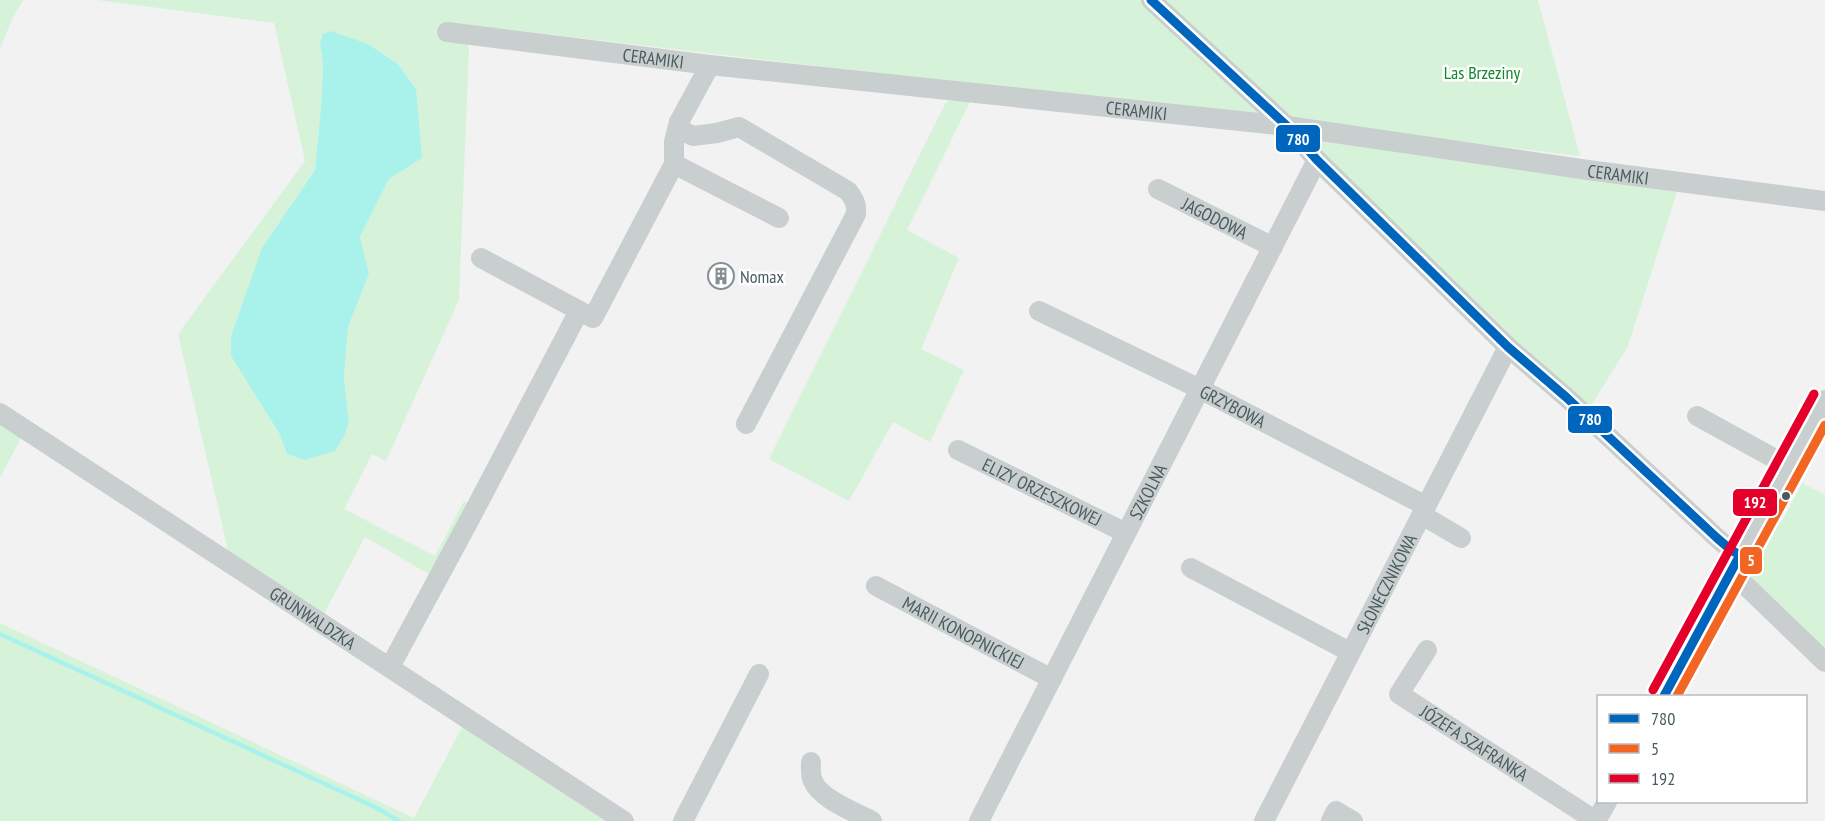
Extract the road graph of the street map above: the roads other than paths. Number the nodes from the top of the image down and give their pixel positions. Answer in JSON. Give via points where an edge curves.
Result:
{"nodes":[{"id":1,"x":1151,"y":0,"type":"edge"},
{"id":2,"x":447,"y":32,"type":"dead end"},
{"id":3,"x":710,"y":65,"type":"junction"},
{"id":4,"x":679,"y":122,"type":"junction"},
{"id":5,"x":1287,"y":126,"type":"junction"},
{"id":6,"x":1317,"y":160,"type":"junction"},
{"id":7,"x":674,"y":164,"type":"junction"},
{"id":8,"x":1158,"y":189,"type":"dead end"},
{"id":9,"x":1825,"y":201,"type":"edge"},
{"id":10,"x":779,"y":218,"type":"dead end"},
{"id":11,"x":1273,"y":247,"type":"junction"},
{"id":12,"x":481,"y":258,"type":"dead end"},
{"id":13,"x":579,"y":311,"type":"junction"},
{"id":14,"x":1039,"y":311,"type":"dead end"},
{"id":15,"x":1509,"y":347,"type":"junction"},
{"id":16,"x":1200,"y":389,"type":"junction"},
{"id":17,"x":1825,"y":400,"type":"edge"},
{"id":18,"x":0,"y":413,"type":"edge"},
{"id":19,"x":1697,"y":416,"type":"dead end"},
{"id":20,"x":746,"y":424,"type":"dead end"},
{"id":21,"x":958,"y":450,"type":"dead end"},
{"id":22,"x":1790,"y":465,"type":"junction"},
{"id":23,"x":1424,"y":511,"type":"junction"},
{"id":24,"x":1126,"y":533,"type":"junction"},
{"id":25,"x":1461,"y":538,"type":"dead end"},
{"id":26,"x":1740,"y":555,"type":"junction"},
{"id":27,"x":1191,"y":568,"type":"dead end"},
{"id":28,"x":1730,"y":575,"type":"junction"},
{"id":29,"x":876,"y":586,"type":"dead end"},
{"id":30,"x":1426,"y":650,"type":"dead end"},
{"id":31,"x":1350,"y":652,"type":"junction"},
{"id":32,"x":1825,"y":662,"type":"edge"},
{"id":33,"x":390,"y":667,"type":"junction"},
{"id":34,"x":759,"y":674,"type":"dead end"},
{"id":35,"x":1052,"y":679,"type":"junction"},
{"id":36,"x":1665,"y":695,"type":"edge"},
{"id":37,"x":811,"y":762,"type":"dead end"},
{"id":38,"x":1606,"y":803,"type":"edge"},
{"id":39,"x":624,"y":821,"type":"edge"},
{"id":40,"x":683,"y":821,"type":"edge"},
{"id":41,"x":872,"y":821,"type":"edge"},
{"id":42,"x":979,"y":821,"type":"edge"},
{"id":43,"x":1264,"y":821,"type":"edge"},
{"id":44,"x":1331,"y":821,"type":"edge"},
{"id":45,"x":1353,"y":821,"type":"edge"},
{"id":46,"x":1596,"y":821,"type":"edge"}],
"edges":[{"from":1,"to":5,"type":"street"},
{"from":2,"to":3,"type":"street","name":"CERAMIKI"},
{"from":3,"to":4,"type":"street"},
{"from":3,"to":5,"type":"street","name":"CERAMIKI"},
{"from":4,"to":7,"type":"street"},
{"from":4,"to":20,"type":"street","via":[[683,131],[693,136],[739,127],[848,192],[856,206],[856,214]]},
{"from":5,"to":6,"type":"street"},
{"from":5,"to":9,"type":"street","name":"CERAMIKI"},
{"from":6,"to":11,"type":"street","name":"SZKOLNA"},
{"from":6,"to":15,"type":"street"},
{"from":7,"to":10,"type":"street"},
{"from":7,"to":13,"type":"street","via":[[593,318]]},
{"from":8,"to":11,"type":"street","name":"JAGODOWA"},
{"from":11,"to":16,"type":"street","name":"SZKOLNA"},
{"from":12,"to":13,"type":"street"},
{"from":13,"to":33,"type":"street"},
{"from":14,"to":16,"type":"street","name":"GRZYBOWA"},
{"from":15,"to":23,"type":"street","name":"SŁONECZNIKOWA"},
{"from":15,"to":26,"type":"street"},
{"from":16,"to":23,"type":"street","name":"GRZYBOWA"},
{"from":16,"to":24,"type":"street","name":"SZKOLNA"},
{"from":17,"to":22,"type":"street"},
{"from":18,"to":33,"type":"street","name":"GRUNWALDZKA"},
{"from":19,"to":22,"type":"street"},
{"from":21,"to":24,"type":"street","name":"ELIZY ORZESZKOWEJ"},
{"from":22,"to":26,"type":"street"},
{"from":23,"to":25,"type":"street","name":"GRZYBOWA"},
{"from":23,"to":31,"type":"street","name":"SŁONECZNIKOWA"},
{"from":24,"to":35,"type":"street","name":"SZKOLNA"},
{"from":26,"to":28,"type":"street"},
{"from":27,"to":31,"type":"street"},
{"from":28,"to":32,"type":"street"},
{"from":28,"to":36,"type":"street"},
{"from":29,"to":35,"type":"street","name":"MARII KONOPNICKIEJ"},
{"from":30,"to":46,"type":"street","name":"JÓZEFA SZAFRANKA","via":[[1399,694]]},
{"from":31,"to":43,"type":"street","name":"SŁONECZNIKOWA"},
{"from":33,"to":39,"type":"street","name":"GRUNWALDZKA"},
{"from":34,"to":40,"type":"street"},
{"from":35,"to":42,"type":"street","name":"SZKOLNA"},
{"from":37,"to":41,"type":"street","via":[[812,780],[824,796]]},
{"from":38,"to":46,"type":"street"},
{"from":44,"to":45,"type":"street","via":[[1336,811]]}]}
